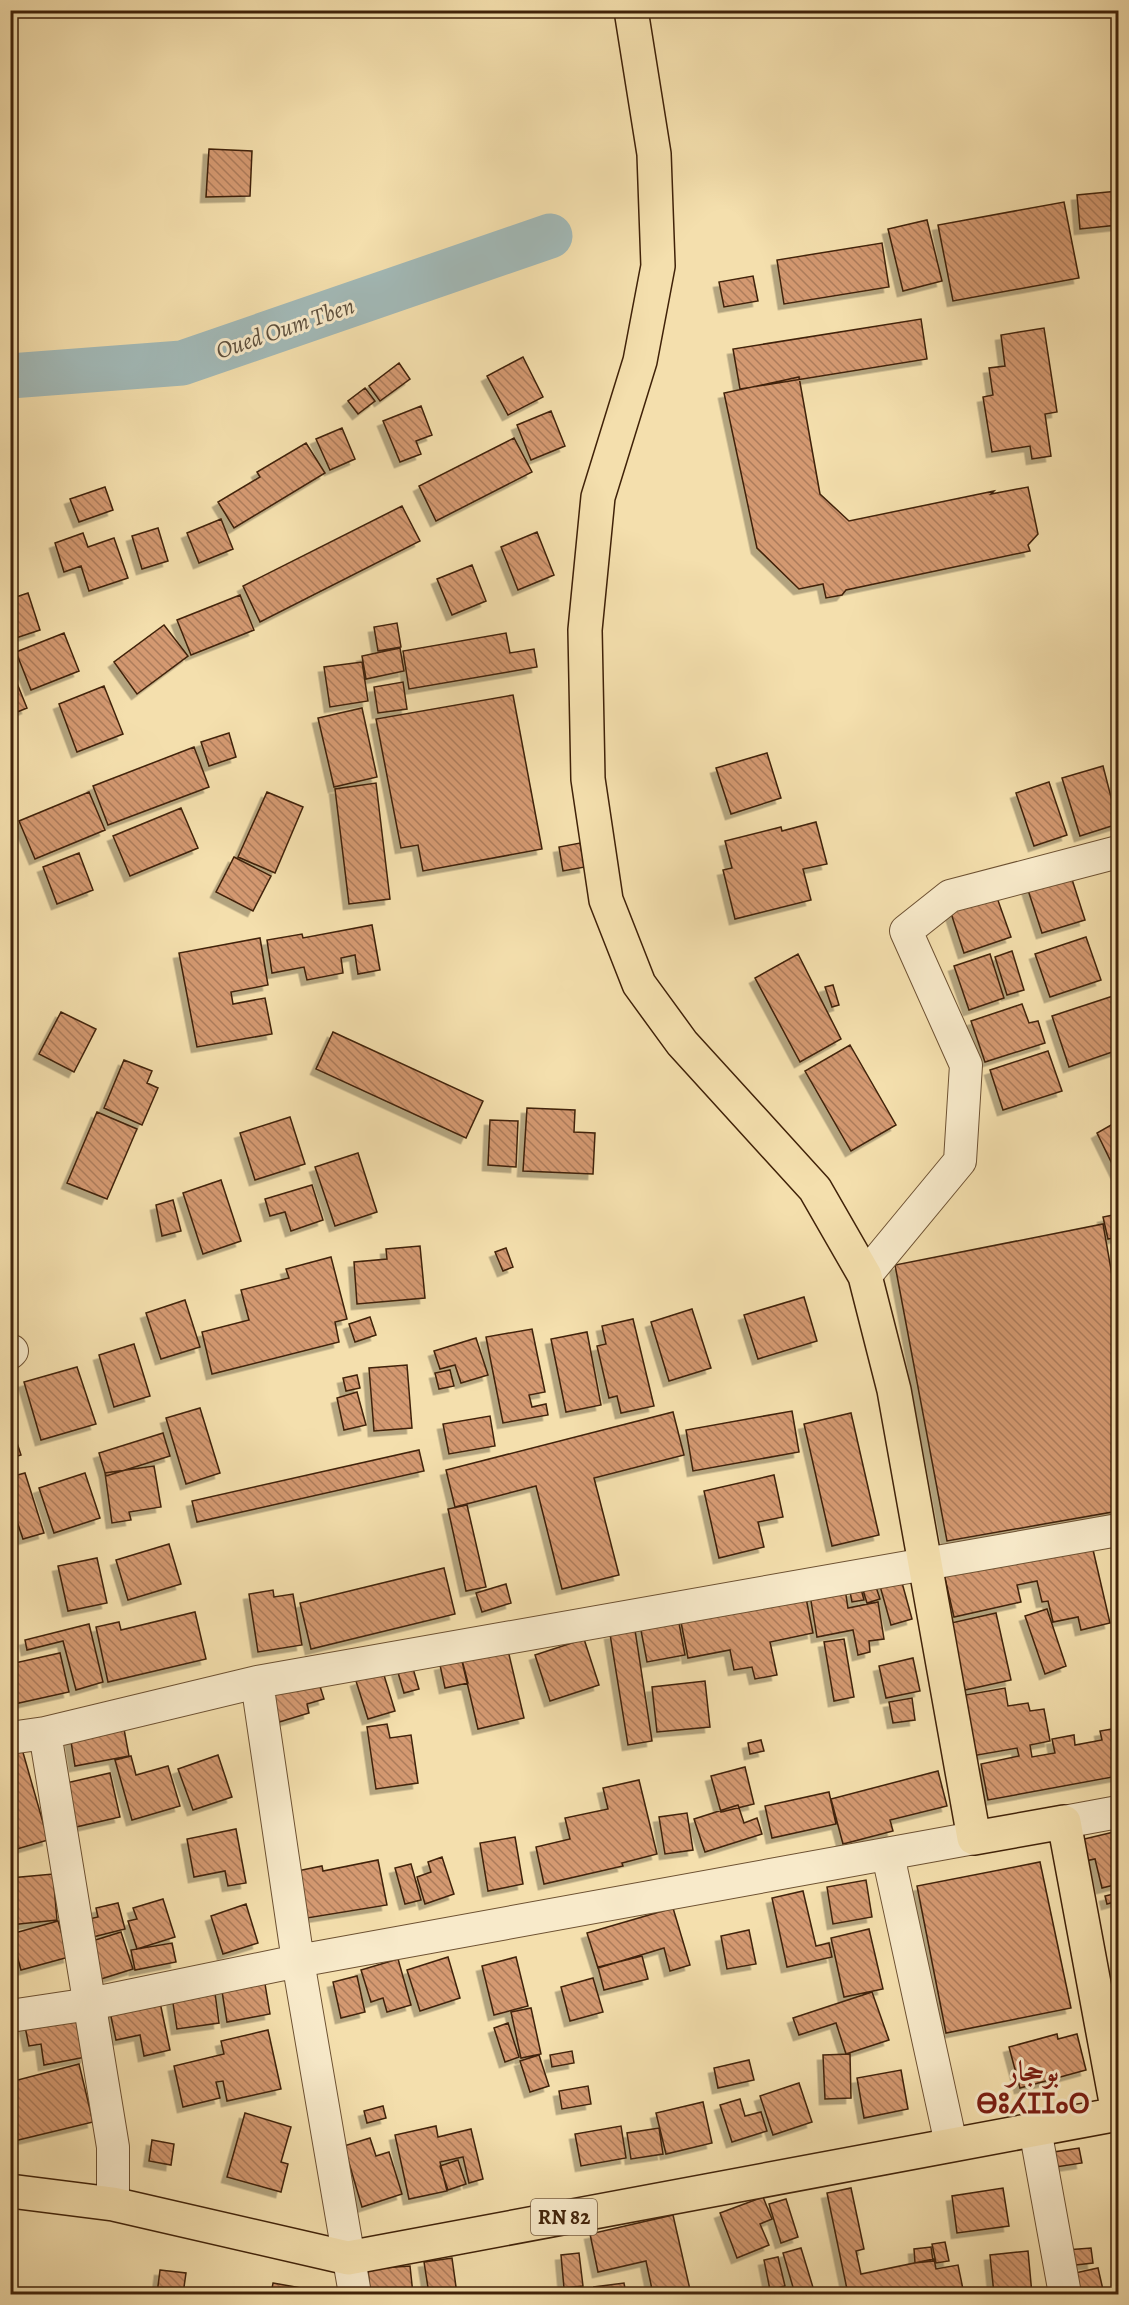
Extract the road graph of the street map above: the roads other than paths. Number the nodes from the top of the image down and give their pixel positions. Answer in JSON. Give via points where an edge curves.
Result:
{"nodes":[{"id":1,"x":631,"y":10,"type":"edge"},
{"id":2,"x":1119,"y":852,"type":"edge"},
{"id":3,"x":866,"y":1276,"type":"junction"},
{"id":4,"x":1119,"y":1530,"type":"edge"},
{"id":5,"x":924,"y":1563,"type":"junction"},
{"id":6,"x":257,"y":1682,"type":"junction"},
{"id":7,"x":45,"y":1733,"type":"junction"},
{"id":8,"x":10,"y":1738,"type":"edge"},
{"id":9,"x":1119,"y":1812,"type":"edge"},
{"id":10,"x":1064,"y":1822,"type":"junction"},
{"id":11,"x":974,"y":1838,"type":"junction"},
{"id":12,"x":888,"y":1855,"type":"junction"},
{"id":13,"x":298,"y":1961,"type":"junction"},
{"id":14,"x":90,"y":2004,"type":"junction"},
{"id":15,"x":10,"y":2016,"type":"edge"},
{"id":16,"x":1119,"y":2113,"type":"edge"},
{"id":17,"x":1035,"y":2128,"type":"junction"},
{"id":18,"x":951,"y":2144,"type":"junction"},
{"id":19,"x":10,"y":2191,"type":"edge"},
{"id":20,"x":113,"y":2204,"type":"junction"},
{"id":21,"x":348,"y":2258,"type":"junction"},
{"id":22,"x":355,"y":2295,"type":"edge"},
{"id":23,"x":1065,"y":2295,"type":"edge"}],
"edges":[{"from":1,"to":3,"type":"main road","via":[[654,154],[658,266],[640,362],[598,497],[585,630],[588,779],[606,900],[639,984],[682,1043],[815,1189]]},
{"from":2,"to":3,"type":"street","via":[[950,896],[906,931],[966,1065],[960,1161]]},
{"from":3,"to":5,"type":"main road","via":[[894,1390]]},
{"from":4,"to":5,"type":"street"},
{"from":5,"to":6,"type":"street"},
{"from":5,"to":11,"type":"main road"},
{"from":6,"to":7,"type":"street"},
{"from":6,"to":13,"type":"street"},
{"from":7,"to":8,"type":"street"},
{"from":7,"to":14,"type":"street"},
{"from":9,"to":10,"type":"street"},
{"from":10,"to":11,"type":"main road"},
{"from":10,"to":16,"type":"main road"},
{"from":11,"to":12,"type":"street"},
{"from":12,"to":13,"type":"street"},
{"from":12,"to":18,"type":"street"},
{"from":13,"to":14,"type":"street"},
{"from":13,"to":21,"type":"street"},
{"from":14,"to":15,"type":"street"},
{"from":14,"to":20,"type":"street","via":[[113,2147]]},
{"from":16,"to":17,"type":"main road","number":"RN 82"},
{"from":17,"to":18,"type":"main road","number":"RN 82"},
{"from":17,"to":23,"type":"street"},
{"from":18,"to":21,"type":"main road","number":"RN 82"},
{"from":19,"to":20,"type":"main road","number":"RN 82"},
{"from":20,"to":21,"type":"main road","number":"RN 82"},
{"from":21,"to":22,"type":"street"}]}
